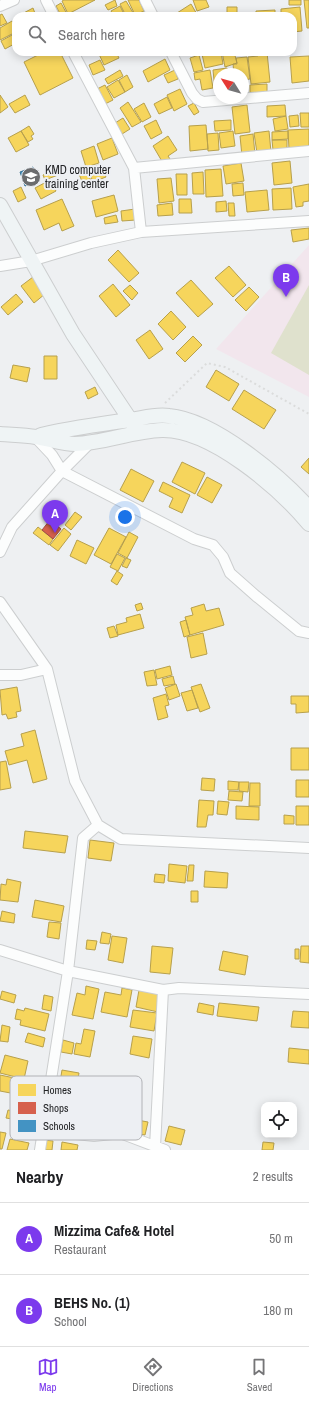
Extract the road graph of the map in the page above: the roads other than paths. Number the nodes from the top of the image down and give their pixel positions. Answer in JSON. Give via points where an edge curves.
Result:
{"nodes":[{"id":1,"x":14,"y":0,"type":"edge"},
{"id":2,"x":46,"y":0,"type":"edge"},
{"id":3,"x":145,"y":0,"type":"edge"},
{"id":4,"x":0,"y":6,"type":"edge"},
{"id":5,"x":52,"y":12,"type":"edge"},
{"id":6,"x":151,"y":12,"type":"edge"},
{"id":7,"x":75,"y":56,"type":"edge"},
{"id":8,"x":174,"y":56,"type":"edge"},
{"id":9,"x":309,"y":93,"type":"edge"},
{"id":10,"x":309,"y":151,"type":"edge"},
{"id":11,"x":134,"y":168,"type":"junction"},
{"id":12,"x":0,"y":204,"type":"edge"},
{"id":13,"x":309,"y":221,"type":"edge"},
{"id":14,"x":141,"y":232,"type":"junction"},
{"id":15,"x":31,"y":261,"type":"junction"},
{"id":16,"x":0,"y":266,"type":"edge"},
{"id":17,"x":131,"y":420,"type":"junction"},
{"id":18,"x":139,"y":432,"type":"junction"},
{"id":19,"x":0,"y":434,"type":"edge"},
{"id":20,"x":35,"y":437,"type":"junction"},
{"id":21,"x":90,"y":443,"type":"junction"},
{"id":22,"x":62,"y":471,"type":"junction"},
{"id":23,"x":309,"y":508,"type":"edge"},
{"id":24,"x":309,"y":524,"type":"edge"},
{"id":25,"x":0,"y":552,"type":"edge"},
{"id":26,"x":0,"y":602,"type":"edge"},
{"id":27,"x":309,"y":632,"type":"edge"},
{"id":28,"x":47,"y":669,"type":"junction"},
{"id":29,"x":0,"y":675,"type":"edge"},
{"id":30,"x":98,"y":824,"type":"junction"},
{"id":31,"x":309,"y":848,"type":"edge"},
{"id":32,"x":0,"y":950,"type":"edge"},
{"id":33,"x":68,"y":971,"type":"junction"},
{"id":34,"x":163,"y":990,"type":"junction"},
{"id":35,"x":309,"y":994,"type":"edge"},
{"id":36,"x":52,"y":1076,"type":"edge"},
{"id":37,"x":42,"y":1140,"type":"edge"},
{"id":38,"x":138,"y":1140,"type":"edge"},
{"id":39,"x":155,"y":1147,"type":"junction"},
{"id":40,"x":40,"y":1150,"type":"edge"},
{"id":41,"x":165,"y":1150,"type":"edge"}],
"edges":[{"from":1,"to":4,"type":"street"},
{"from":2,"to":5,"type":"street"},
{"from":3,"to":6,"type":"street"},
{"from":7,"to":11,"type":"street"},
{"from":8,"to":9,"type":"street","via":[[192,93],[203,102]]},
{"from":10,"to":11,"type":"street"},
{"from":11,"to":14,"type":"street"},
{"from":12,"to":15,"type":"main road"},
{"from":13,"to":14,"type":"street"},
{"from":14,"to":15,"type":"street"},
{"from":15,"to":16,"type":"street"},
{"from":15,"to":17,"type":"main road","via":[[74,334]]},
{"from":17,"to":18,"type":"main road"},
{"from":17,"to":20,"type":"main road","via":[[74,427]]},
{"from":17,"to":23,"type":"main road","via":[[155,415],[187,419],[219,434],[251,456]]},
{"from":18,"to":21,"type":"main road"},
{"from":18,"to":24,"type":"main road","via":[[172,430],[213,445],[245,465],[291,502]]},
{"from":19,"to":20,"type":"main road"},
{"from":20,"to":21,"type":"main road","via":[[73,444]]},
{"from":20,"to":22,"type":"street","via":[[52,455]]},
{"from":21,"to":22,"type":"street"},
{"from":22,"to":25,"type":"street","via":[[12,527]]},
{"from":22,"to":27,"type":"street","via":[[194,540],[213,545],[223,557],[230,573],[299,631]]},
{"from":26,"to":28,"type":"street"},
{"from":28,"to":29,"type":"street","via":[[21,675]]},
{"from":28,"to":30,"type":"street","via":[[75,781]]},
{"from":30,"to":31,"type":"street","via":[[121,839]]},
{"from":30,"to":33,"type":"street","via":[[83,838]]},
{"from":32,"to":33,"type":"street"},
{"from":33,"to":34,"type":"street"},
{"from":33,"to":36,"type":"street"},
{"from":34,"to":35,"type":"street","via":[[179,988]]},
{"from":34,"to":39,"type":"street"},
{"from":37,"to":40,"type":"street"},
{"from":38,"to":39,"type":"street"},
{"from":39,"to":41,"type":"street"}]}
